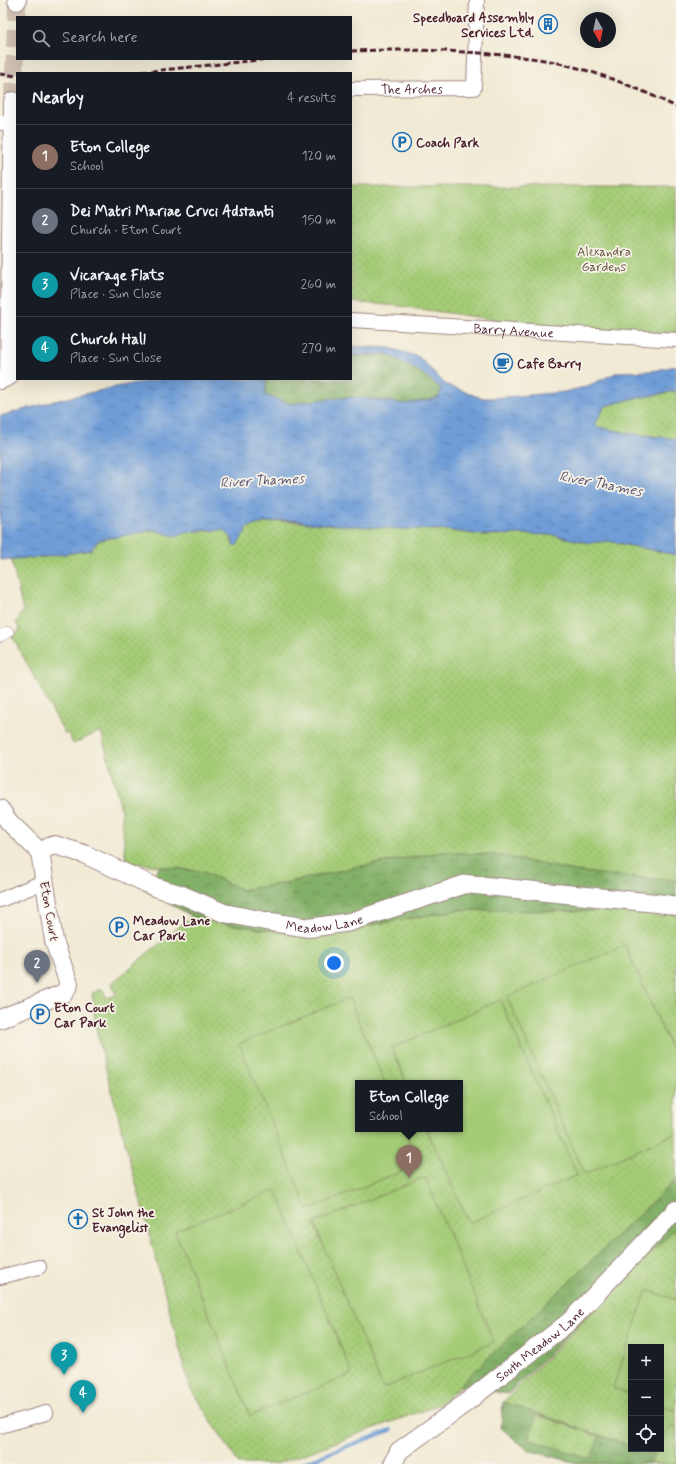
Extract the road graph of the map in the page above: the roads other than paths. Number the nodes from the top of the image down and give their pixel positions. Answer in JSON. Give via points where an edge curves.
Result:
{"nodes":[{"id":1,"x":477,"y":0,"type":"edge"},
{"id":2,"x":352,"y":89,"type":"edge"},
{"id":3,"x":13,"y":101,"type":"dead end"},
{"id":4,"x":6,"y":124,"type":"edge"},
{"id":5,"x":352,"y":320,"type":"edge"},
{"id":6,"x":676,"y":340,"type":"edge"},
{"id":7,"x":9,"y":376,"type":"edge"},
{"id":8,"x":0,"y":809,"type":"edge"},
{"id":9,"x":40,"y":852,"type":"junction"},
{"id":10,"x":45,"y":883,"type":"junction"},
{"id":11,"x":0,"y":900,"type":"edge"},
{"id":12,"x":676,"y":906,"type":"edge"},
{"id":13,"x":0,"y":1019,"type":"edge"},
{"id":14,"x":676,"y":1210,"type":"edge"},
{"id":15,"x":39,"y":1267,"type":"dead end"},
{"id":16,"x":0,"y":1277,"type":"edge"},
{"id":17,"x":46,"y":1413,"type":"dead end"},
{"id":18,"x":0,"y":1426,"type":"edge"},
{"id":19,"x":393,"y":1464,"type":"edge"}],
"edges":[{"from":1,"to":2,"type":"street","name":"The Arches","via":[[474,88]]},
{"from":3,"to":4,"type":"street"},
{"from":4,"to":7,"type":"street"},
{"from":5,"to":6,"type":"street","name":"Barry Avenue"},
{"from":8,"to":9,"type":"street","via":[[9,822]]},
{"from":9,"to":10,"type":"street","name":"Eton Court"},
{"from":9,"to":12,"type":"street","name":"Meadow Lane","via":[[55,845],[84,854],[155,887],[182,895],[224,913],[310,928],[350,922],[466,884]]},
{"from":10,"to":11,"type":"street"},
{"from":10,"to":13,"type":"street","name":"Eton Court","via":[[54,942],[69,984],[64,992]]},
{"from":14,"to":19,"type":"street","name":"South Meadow Lane","via":[[570,1321],[463,1405],[399,1451]]},
{"from":15,"to":16,"type":"street"},
{"from":17,"to":18,"type":"street"}]}
